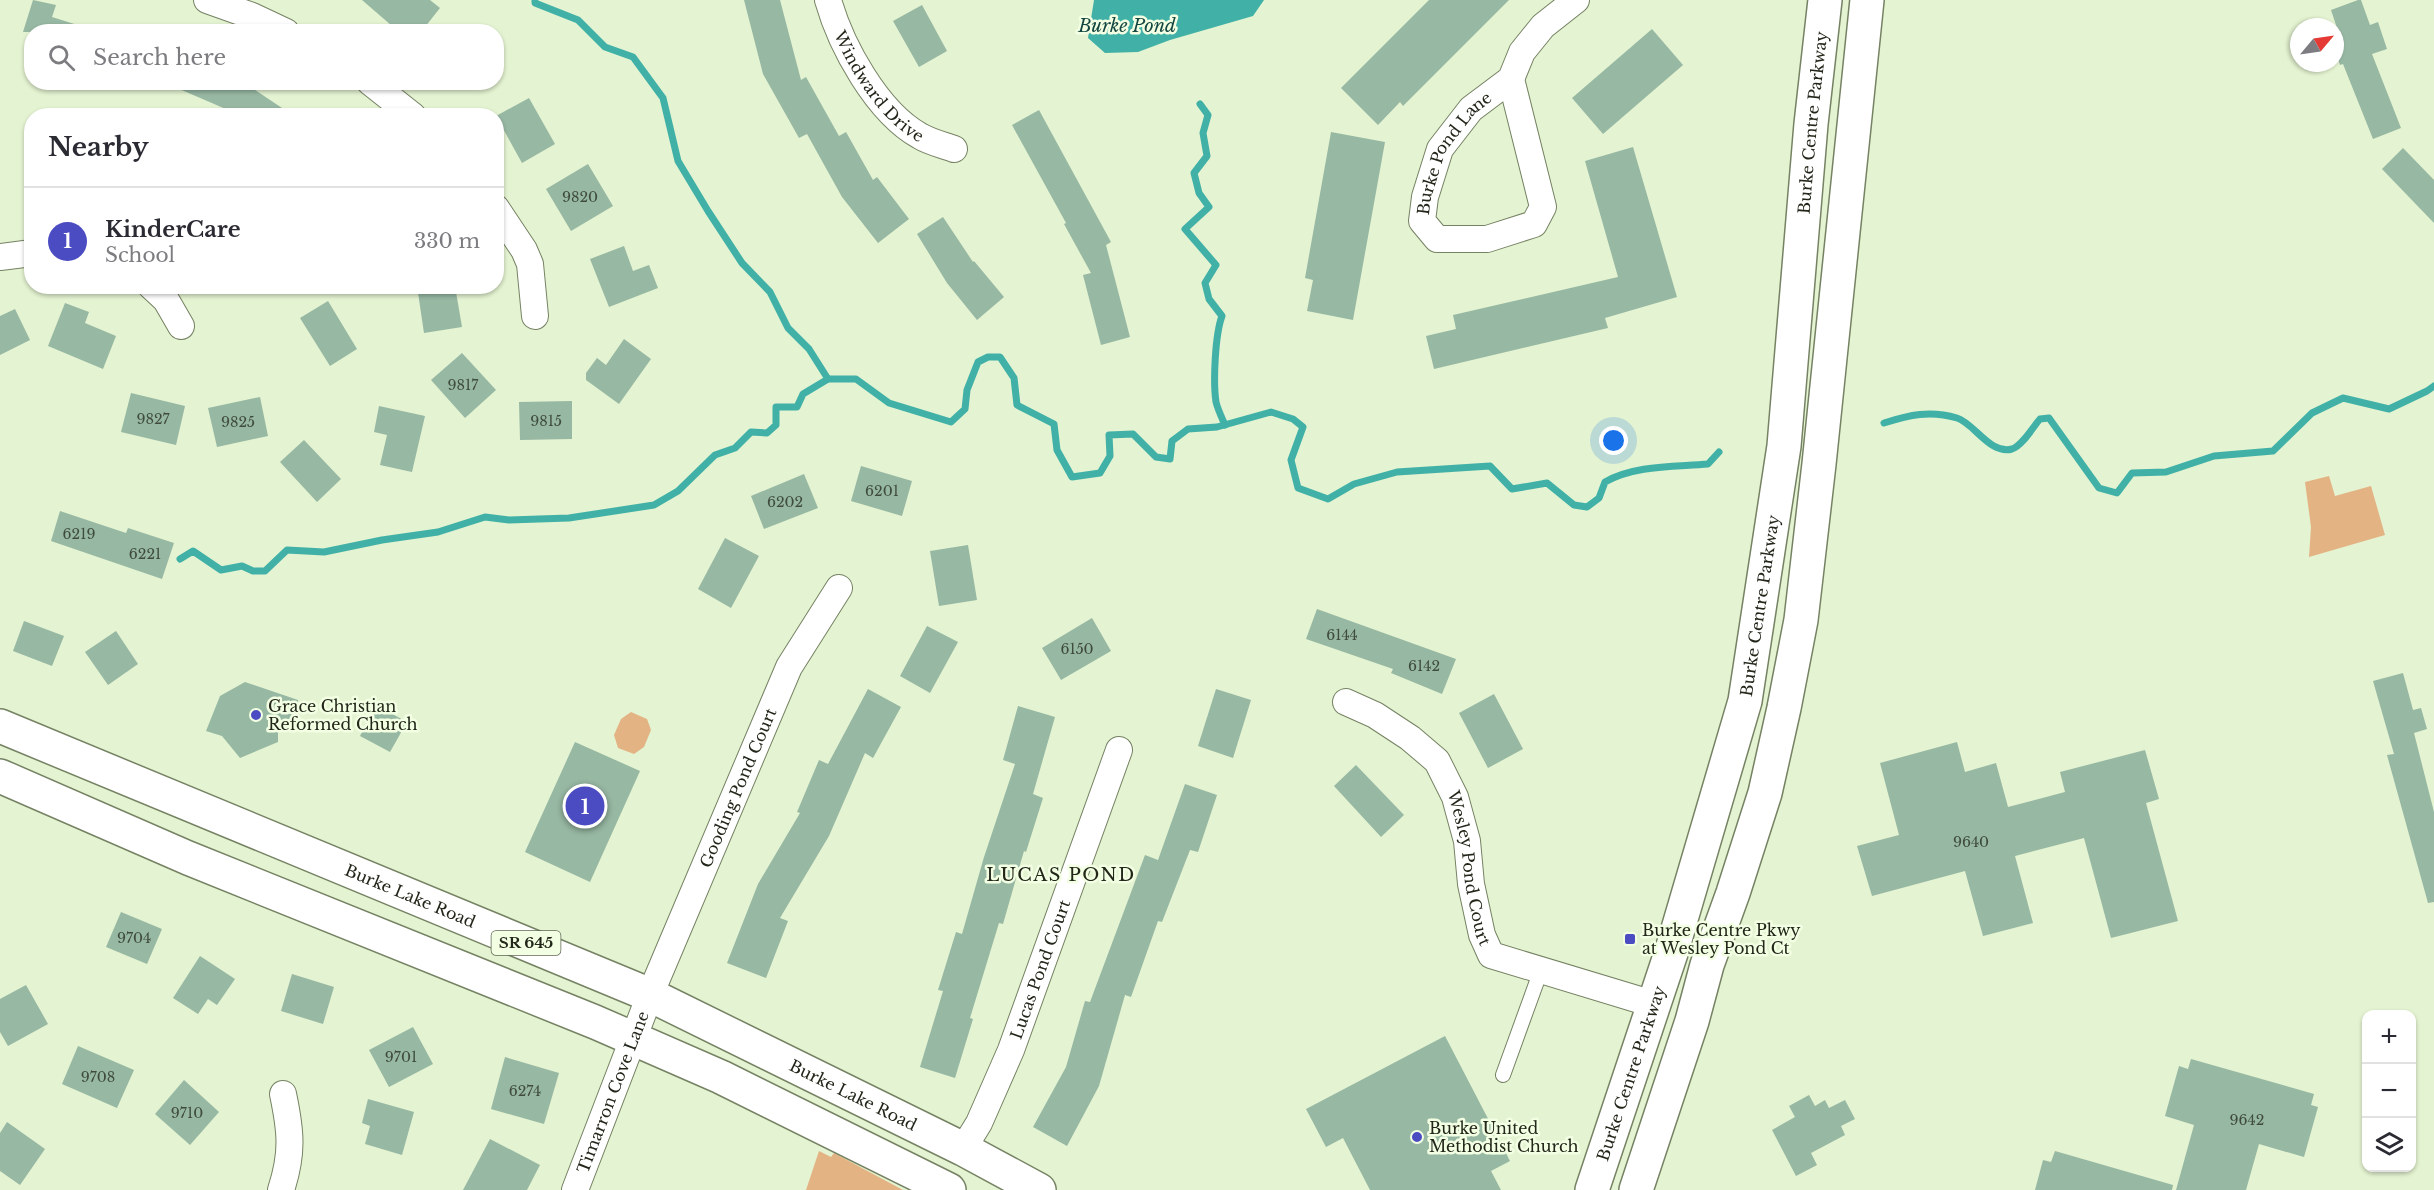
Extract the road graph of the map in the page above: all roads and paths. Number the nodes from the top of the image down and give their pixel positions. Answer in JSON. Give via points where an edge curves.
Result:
{"nodes":[{"id":1,"x":207,"y":0,"type":"edge"},
{"id":2,"x":828,"y":0,"type":"edge"},
{"id":3,"x":1576,"y":0,"type":"edge"},
{"id":4,"x":1825,"y":0,"type":"edge"},
{"id":5,"x":1867,"y":0,"type":"edge"},
{"id":6,"x":269,"y":24,"type":"edge"},
{"id":7,"x":1511,"y":79,"type":"junction"},
{"id":8,"x":380,"y":90,"type":"edge"},
{"id":9,"x":403,"y":108,"type":"edge"},
{"id":10,"x":954,"y":149,"type":"dead end"},
{"id":11,"x":504,"y":220,"type":"edge"},
{"id":12,"x":24,"y":254,"type":"edge"},
{"id":13,"x":0,"y":257,"type":"edge"},
{"id":14,"x":160,"y":294,"type":"edge"},
{"id":15,"x":535,"y":316,"type":"dead end"},
{"id":16,"x":181,"y":326,"type":"dead end"},
{"id":17,"x":839,"y":588,"type":"dead end"},
{"id":18,"x":1346,"y":702,"type":"dead end"},
{"id":19,"x":0,"y":726,"type":"edge"},
{"id":20,"x":1119,"y":750,"type":"dead end"},
{"id":21,"x":0,"y":776,"type":"edge"},
{"id":22,"x":1541,"y":970,"type":"junction"},
{"id":23,"x":650,"y":995,"type":"junction"},
{"id":24,"x":1653,"y":1004,"type":"junction"},
{"id":25,"x":634,"y":1039,"type":"junction"},
{"id":26,"x":1503,"y":1075,"type":"dead end"},
{"id":27,"x":283,"y":1094,"type":"dead end"},
{"id":28,"x":963,"y":1149,"type":"junction"},
{"id":29,"x":281,"y":1190,"type":"edge"},
{"id":30,"x":575,"y":1190,"type":"edge"},
{"id":31,"x":949,"y":1190,"type":"edge"},
{"id":32,"x":1039,"y":1190,"type":"edge"},
{"id":33,"x":1592,"y":1190,"type":"edge"},
{"id":34,"x":1636,"y":1190,"type":"edge"}],
"edges":[{"from":1,"to":6,"type":"street"},
{"from":2,"to":10,"type":"street","name":"Windward Drive","via":[[845,44],[866,81],[891,113],[921,137]]},
{"from":3,"to":7,"type":"street","name":"Burke Pond Lane","via":[[1536,34],[1522,52]]},
{"from":4,"to":24,"type":"main road","name":"Burke Centre Parkway","via":[[1784,446],[1745,701]]},
{"from":5,"to":34,"type":"main road","via":[[1801,620],[1784,708],[1766,793]]},
{"from":7,"to":7,"type":"street","name":"Burke Pond Lane","via":[[1471,109],[1440,149],[1422,221],[1437,238],[1487,239],[1534,224],[1543,207]]},
{"from":8,"to":9,"type":"street"},
{"from":11,"to":15,"type":"street","via":[[530,264]]},
{"from":12,"to":13,"type":"street"},
{"from":14,"to":16,"type":"street"},
{"from":17,"to":23,"type":"street","name":"Gooding Pond Court","via":[[789,667]]},
{"from":18,"to":22,"type":"street","name":"Wesley Pond Court","via":[[1375,715],[1437,761],[1455,797],[1467,841],[1482,935],[1491,955]]},
{"from":19,"to":23,"type":"main road","name":"Burke Lake Road","number":"SR 645"},
{"from":20,"to":28,"type":"street","name":"Lucas Pond Court","via":[[1011,1050],[979,1123]]},
{"from":21,"to":25,"type":"main road","number":"SR 645","via":[[188,858]]},
{"from":22,"to":24,"type":"street","name":"Wesley Pond Court"},
{"from":22,"to":26,"type":"lane"},
{"from":23,"to":25,"type":"street","name":"Timarron Cove Lane"},
{"from":23,"to":28,"type":"main road","name":"Burke Lake Road","number":"SR 645"},
{"from":24,"to":33,"type":"main road","name":"Burke Centre Parkway"},
{"from":25,"to":30,"type":"street","name":"Timarron Cove Lane"},
{"from":25,"to":31,"type":"main road","number":"SR 645","via":[[721,1077]]},
{"from":27,"to":29,"type":"street","via":[[291,1147]]},
{"from":28,"to":32,"type":"main road","name":"Burke Lake Road","number":"SR 645"}]}
